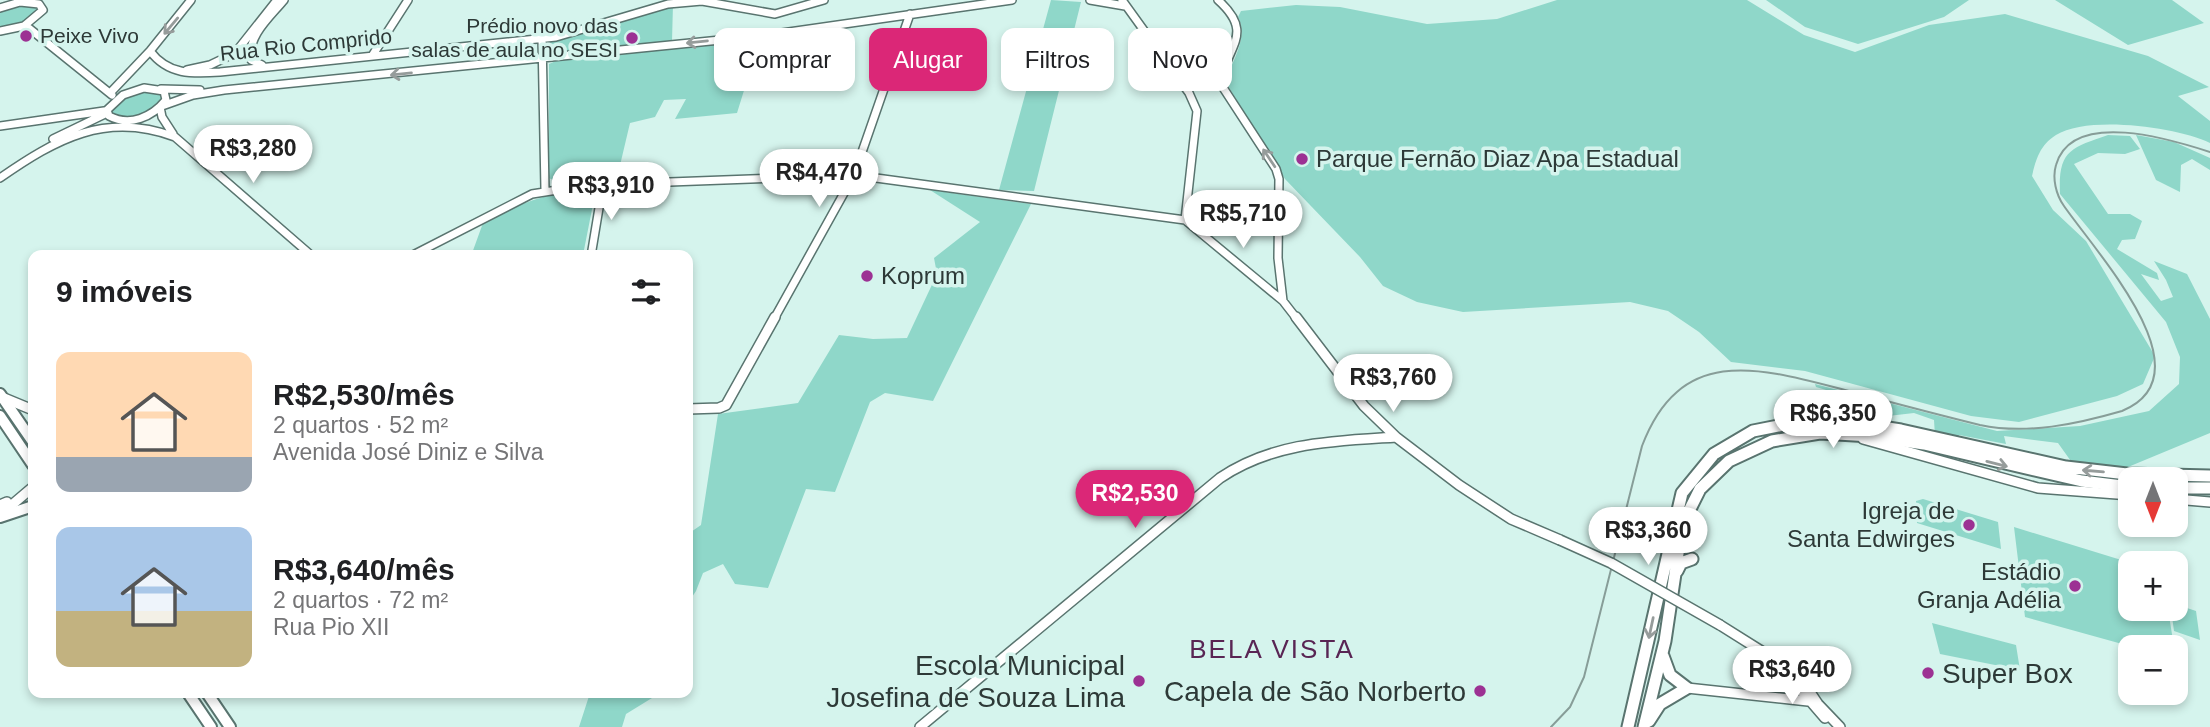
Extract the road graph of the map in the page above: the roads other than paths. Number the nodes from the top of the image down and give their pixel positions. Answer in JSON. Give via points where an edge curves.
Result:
{"nodes":[{"id":1,"x":191,"y":0,"type":"edge"},
{"id":2,"x":277,"y":0,"type":"edge"},
{"id":3,"x":284,"y":0,"type":"edge"},
{"id":4,"x":408,"y":0,"type":"edge"},
{"id":5,"x":824,"y":0,"type":"edge"},
{"id":6,"x":1012,"y":0,"type":"edge"},
{"id":7,"x":1090,"y":0,"type":"edge"},
{"id":8,"x":1218,"y":0,"type":"edge"},
{"id":9,"x":1123,"y":3,"type":"edge"},
{"id":10,"x":0,"y":8,"type":"edge"},
{"id":11,"x":910,"y":15,"type":"junction"},
{"id":12,"x":25,"y":25,"type":"junction"},
{"id":13,"x":0,"y":31,"type":"edge"},
{"id":14,"x":542,"y":38,"type":"junction"},
{"id":15,"x":248,"y":43,"type":"junction"},
{"id":16,"x":150,"y":51,"type":"junction"},
{"id":17,"x":372,"y":56,"type":"junction"},
{"id":18,"x":542,"y":59,"type":"junction"},
{"id":19,"x":267,"y":67,"type":"junction"},
{"id":20,"x":180,"y":73,"type":"junction"},
{"id":21,"x":118,"y":86,"type":"junction"},
{"id":22,"x":158,"y":89,"type":"junction"},
{"id":23,"x":224,"y":90,"type":"junction"},
{"id":24,"x":111,"y":92,"type":"junction"},
{"id":25,"x":117,"y":99,"type":"junction"},
{"id":26,"x":161,"y":106,"type":"junction"},
{"id":27,"x":107,"y":112,"type":"junction"},
{"id":28,"x":125,"y":123,"type":"junction"},
{"id":29,"x":166,"y":124,"type":"junction"},
{"id":30,"x":0,"y":125,"type":"edge"},
{"id":31,"x":155,"y":127,"type":"junction"},
{"id":32,"x":175,"y":136,"type":"junction"},
{"id":33,"x":0,"y":172,"type":"edge"},
{"id":34,"x":855,"y":175,"type":"junction"},
{"id":35,"x":0,"y":178,"type":"edge"},
{"id":36,"x":603,"y":184,"type":"junction"},
{"id":37,"x":545,"y":190,"type":"junction"},
{"id":38,"x":1185,"y":220,"type":"junction"},
{"id":39,"x":305,"y":250,"type":"edge"},
{"id":40,"x":423,"y":250,"type":"edge"},
{"id":41,"x":592,"y":250,"type":"edge"},
{"id":42,"x":1280,"y":273,"type":"junction"},
{"id":43,"x":1264,"y":286,"type":"junction"},
{"id":44,"x":1283,"y":301,"type":"junction"},
{"id":45,"x":1,"y":397,"type":"edge"},
{"id":46,"x":28,"y":408,"type":"edge"},
{"id":47,"x":693,"y":409,"type":"edge"},
{"id":48,"x":0,"y":416,"type":"edge"},
{"id":49,"x":1805,"y":433,"type":"junction"},
{"id":50,"x":12,"y":434,"type":"junction"},
{"id":51,"x":28,"y":435,"type":"edge"},
{"id":52,"x":0,"y":436,"type":"edge"},
{"id":53,"x":1396,"y":437,"type":"junction"},
{"id":54,"x":28,"y":457,"type":"edge"},
{"id":55,"x":2210,"y":476,"type":"edge"},
{"id":56,"x":28,"y":485,"type":"edge"},
{"id":57,"x":2118,"y":486,"type":"edge"},
{"id":58,"x":2188,"y":488,"type":"edge"},
{"id":59,"x":2210,"y":488,"type":"edge"},
{"id":60,"x":28,"y":491,"type":"edge"},
{"id":61,"x":2118,"y":494,"type":"edge"},
{"id":62,"x":2188,"y":500,"type":"edge"},
{"id":63,"x":2210,"y":502,"type":"edge"},
{"id":64,"x":2,"y":505,"type":"edge"},
{"id":65,"x":28,"y":508,"type":"edge"},
{"id":66,"x":0,"y":516,"type":"edge"},
{"id":67,"x":1692,"y":559,"type":"dead end"},
{"id":68,"x":1676,"y":573,"type":"junction"},
{"id":69,"x":1663,"y":646,"type":"junction"},
{"id":70,"x":1777,"y":662,"type":"junction"},
{"id":71,"x":1687,"y":688,"type":"junction"},
{"id":72,"x":191,"y":698,"type":"edge"},
{"id":73,"x":210,"y":698,"type":"edge"},
{"id":74,"x":1808,"y":701,"type":"junction"},
{"id":75,"x":211,"y":727,"type":"edge"},
{"id":76,"x":230,"y":727,"type":"edge"},
{"id":77,"x":920,"y":727,"type":"edge"},
{"id":78,"x":1628,"y":727,"type":"edge"},
{"id":79,"x":1645,"y":727,"type":"edge"},
{"id":80,"x":1833,"y":727,"type":"edge"},
{"id":81,"x":1840,"y":727,"type":"edge"}],
"edges":[{"from":1,"to":16,"type":"street","one_way":true},
{"from":2,"to":15,"type":"street"},
{"from":3,"to":15,"type":"street"},
{"from":4,"to":17,"type":"street"},
{"from":5,"to":14,"type":"street","name":"Rua Rio Comprido","via":[[775,14],[702,1],[668,4],[575,33]]},
{"from":6,"to":11,"type":"street"},
{"from":7,"to":9,"type":"street"},
{"from":42,"to":8,"type":"street","one_way":true,"via":[[1279,178],[1222,86],[1239,23]]},
{"from":9,"to":38,"type":"street","via":[[1189,93],[1197,111]]},
{"from":10,"to":12,"type":"street","via":[[20,2],[42,6],[41,14]]},
{"from":11,"to":18,"type":"street","one_way":true},
{"from":11,"to":34,"type":"street"},
{"from":12,"to":13,"type":"street"},
{"from":12,"to":24,"type":"street"},
{"from":14,"to":17,"type":"street","name":"Rua Rio Comprido"},
{"from":14,"to":18,"type":"street"},
{"from":15,"to":19,"type":"street","via":[[250,59]]},
{"from":15,"to":20,"type":"street","via":[[222,60]]},
{"from":16,"to":20,"type":"street","via":[[160,65]]},
{"from":16,"to":21,"type":"street"},
{"from":17,"to":19,"type":"street","name":"Rua Rio Comprido"},
{"from":18,"to":23,"type":"street","one_way":true},
{"from":18,"to":37,"type":"street"},
{"from":19,"to":20,"type":"street","name":"Rua Rio Comprido"},
{"from":21,"to":24,"type":"street"},
{"from":21,"to":25,"type":"street"},
{"from":22,"to":23,"type":"street"},
{"from":22,"to":25,"type":"street","via":[[135,90]]},
{"from":22,"to":26,"type":"street","via":[[166,95]]},
{"from":23,"to":26,"type":"street"},
{"from":24,"to":25,"type":"street"},
{"from":25,"to":27,"type":"street"},
{"from":26,"to":28,"type":"street"},
{"from":26,"to":29,"type":"street"},
{"from":27,"to":28,"type":"street"},
{"from":27,"to":30,"type":"street"},
{"from":27,"to":33,"type":"street","via":[[36,147]]},
{"from":28,"to":31,"type":"street"},
{"from":28,"to":35,"type":"street","via":[[56,142]]},
{"from":29,"to":31,"type":"street"},
{"from":29,"to":32,"type":"street"},
{"from":31,"to":32,"type":"street"},
{"from":32,"to":39,"type":"street"},
{"from":34,"to":36,"type":"street"},
{"from":34,"to":38,"type":"street"},
{"from":34,"to":47,"type":"street","via":[[723,407]]},
{"from":36,"to":37,"type":"street"},
{"from":36,"to":41,"type":"street"},
{"from":37,"to":40,"type":"street"},
{"from":38,"to":43,"type":"street"},
{"from":42,"to":43,"type":"street","via":[[1276,283]]},
{"from":42,"to":44,"type":"street"},
{"from":43,"to":44,"type":"street"},
{"from":44,"to":53,"type":"street","via":[[1364,407]]},
{"from":45,"to":46,"type":"street"},
{"from":45,"to":51,"type":"main road"},
{"from":48,"to":50,"type":"main road"},
{"from":49,"to":57,"type":"highway","one_way":true,"via":[[1884,437],[2062,479]]},
{"from":49,"to":61,"type":"street","via":[[1865,440],[2038,488]]},
{"from":49,"to":68,"type":"highway","via":[[1750,449],[1711,476],[1694,498]]},
{"from":50,"to":52,"type":"street"},
{"from":50,"to":54,"type":"main road"},
{"from":53,"to":70,"type":"street","bridge":true,"via":[[1511,519],[1611,563]]},
{"from":53,"to":77,"type":"street","via":[[1283,449],[1240,464]]},
{"from":55,"to":78,"type":"highway","one_way":true,"via":[[2152,477],[2079,470],[1881,425],[1825,421],[1746,434],[1696,470],[1682,494]]},
{"from":56,"to":64,"type":"street"},
{"from":58,"to":59,"type":"highway"},
{"from":60,"to":66,"type":"street"},
{"from":62,"to":63,"type":"street"},
{"from":65,"to":66,"type":"main road"},
{"from":67,"to":68,"type":"highway","via":[[1681,563]]},
{"from":68,"to":69,"type":"highway"},
{"from":69,"to":71,"type":"highway","via":[[1671,679]]},
{"from":69,"to":79,"type":"highway"},
{"from":70,"to":74,"type":"street"},
{"from":70,"to":81,"type":"street","via":[[1798,674]]},
{"from":71,"to":74,"type":"street"},
{"from":71,"to":79,"type":"highway","via":[[1660,704]]},
{"from":72,"to":75,"type":"main road"},
{"from":73,"to":76,"type":"main road"},
{"from":74,"to":80,"type":"street"}]}
